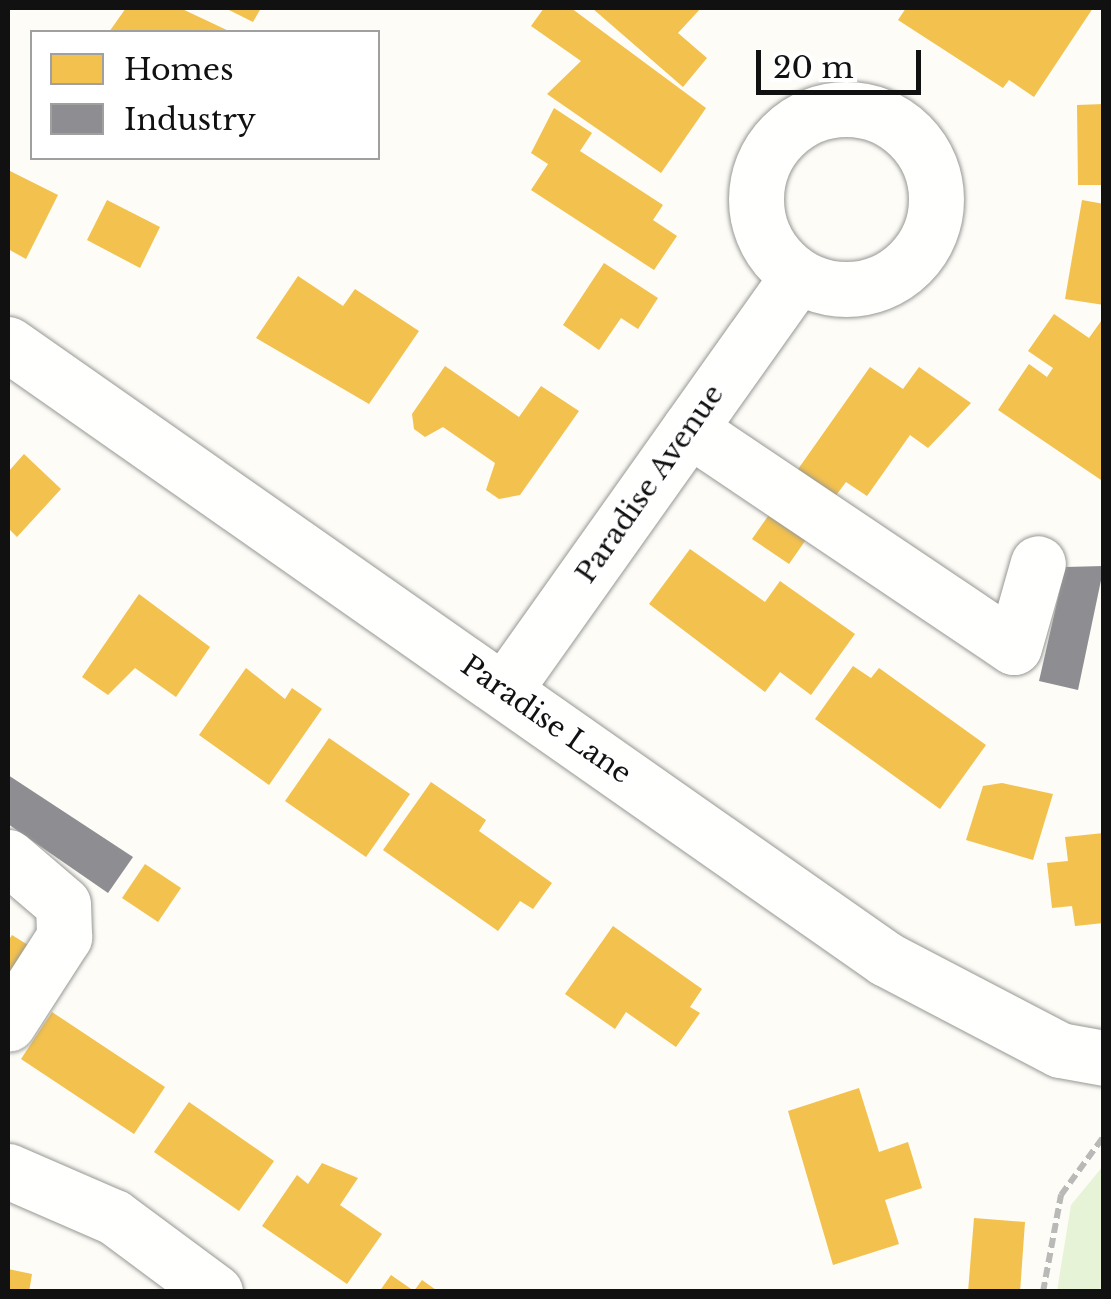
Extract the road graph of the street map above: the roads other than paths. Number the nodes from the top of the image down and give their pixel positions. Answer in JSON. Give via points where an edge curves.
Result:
{"nodes":[{"id":1,"x":797,"y":277,"type":"dead end"},
{"id":2,"x":8,"y":344,"type":"edge"},
{"id":3,"x":689,"y":429,"type":"junction"},
{"id":4,"x":1038,"y":563,"type":"dead end"},
{"id":5,"x":504,"y":690,"type":"junction"},
{"id":6,"x":8,"y":858,"type":"edge"},
{"id":7,"x":8,"y":1024,"type":"edge"},
{"id":8,"x":1104,"y":1058,"type":"edge"},
{"id":9,"x":8,"y":1171,"type":"edge"},
{"id":10,"x":215,"y":1292,"type":"edge"}],
"edges":[{"from":1,"to":3,"type":"street","name":"Paradise Avenue"},
{"from":2,"to":5,"type":"street","name":"Paradise Lane"},
{"from":3,"to":4,"type":"street","via":[[1014,648]]},
{"from":3,"to":5,"type":"street","name":"Paradise Avenue"},
{"from":5,"to":8,"type":"street","name":"Paradise Lane","via":[[886,959],[1060,1050]]},
{"from":6,"to":7,"type":"street","via":[[62,904],[64,938]]},
{"from":9,"to":10,"type":"street","via":[[114,1218]]}]}
